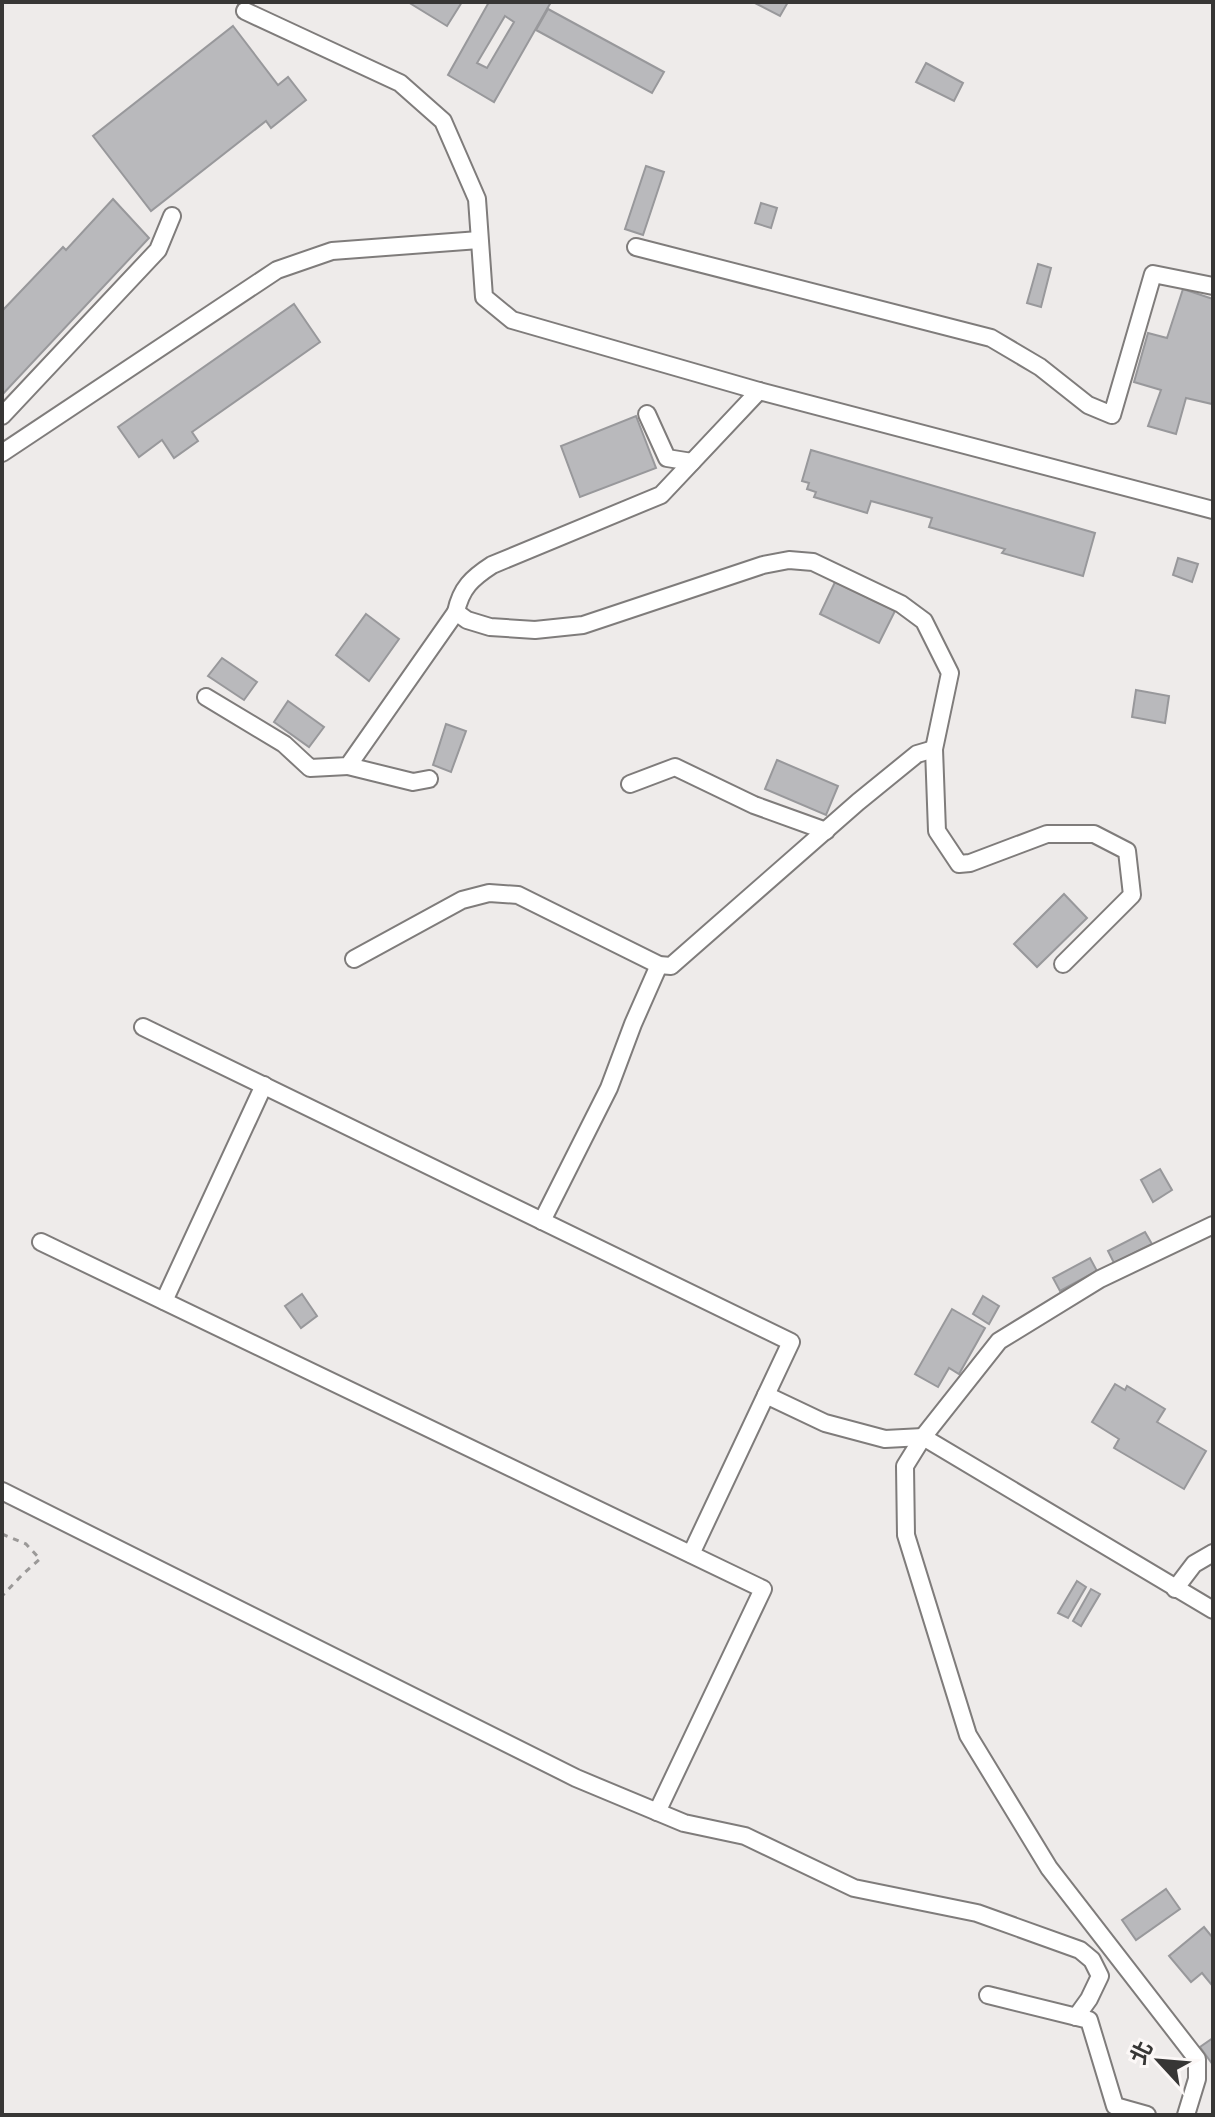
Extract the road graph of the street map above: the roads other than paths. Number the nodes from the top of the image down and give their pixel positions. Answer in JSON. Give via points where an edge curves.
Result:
{"nodes":[{"id":1,"x":245,"y":11,"type":"dead end"},
{"id":2,"x":172,"y":216,"type":"dead end"},
{"id":3,"x":479,"y":240,"type":"junction"},
{"id":4,"x":636,"y":247,"type":"dead end"},
{"id":5,"x":1213,"y":286,"type":"edge"},
{"id":6,"x":759,"y":391,"type":"junction"},
{"id":7,"x":647,"y":414,"type":"dead end"},
{"id":8,"x":2,"y":416,"type":"edge"},
{"id":9,"x":2,"y":453,"type":"edge"},
{"id":10,"x":692,"y":462,"type":"junction"},
{"id":11,"x":1213,"y":510,"type":"edge"},
{"id":12,"x":456,"y":612,"type":"junction"},
{"id":13,"x":206,"y":697,"type":"dead end"},
{"id":14,"x":934,"y":749,"type":"junction"},
{"id":15,"x":348,"y":766,"type":"junction"},
{"id":16,"x":429,"y":779,"type":"dead end"},
{"id":17,"x":630,"y":784,"type":"dead end"},
{"id":18,"x":826,"y":831,"type":"junction"},
{"id":19,"x":354,"y":959,"type":"dead end"},
{"id":20,"x":1063,"y":964,"type":"dead end"},
{"id":21,"x":659,"y":965,"type":"junction"},
{"id":22,"x":143,"y":1027,"type":"dead end"},
{"id":23,"x":264,"y":1085,"type":"junction"},
{"id":24,"x":542,"y":1221,"type":"junction"},
{"id":25,"x":1213,"y":1225,"type":"edge"},
{"id":26,"x":41,"y":1242,"type":"dead end"},
{"id":27,"x":164,"y":1301,"type":"junction"},
{"id":28,"x":766,"y":1395,"type":"junction"},
{"id":29,"x":923,"y":1437,"type":"junction"},
{"id":30,"x":2,"y":1491,"type":"edge"},
{"id":31,"x":1213,"y":1553,"type":"edge"},
{"id":32,"x":691,"y":1554,"type":"junction"},
{"id":33,"x":1175,"y":1589,"type":"junction"},
{"id":34,"x":1213,"y":1610,"type":"edge"},
{"id":35,"x":657,"y":1812,"type":"junction"},
{"id":36,"x":988,"y":1995,"type":"dead end"},
{"id":37,"x":1076,"y":2017,"type":"junction"},
{"id":38,"x":1147,"y":2115,"type":"edge"},
{"id":39,"x":1186,"y":2115,"type":"edge"}],
"edges":[{"from":1,"to":3,"type":"lane","via":[[400,83],[443,121],[477,199]]},
{"from":2,"to":8,"type":"lane","via":[[158,250]]},
{"from":3,"to":6,"type":"lane","via":[[484,297],[512,320]]},
{"from":3,"to":9,"type":"lane","via":[[332,251],[277,270]]},
{"from":4,"to":5,"type":"lane","via":[[991,338],[1088,405],[1112,415],[1153,274]]},
{"from":6,"to":10,"type":"lane"},
{"from":6,"to":11,"type":"lane"},
{"from":7,"to":10,"type":"lane","via":[[667,458]]},
{"from":10,"to":12,"type":"lane","via":[[661,495],[492,565],[474,577]]},
{"from":12,"to":14,"type":"lane","via":[[490,627],[583,625],[763,565],[813,562],[901,604],[924,621],[950,673]]},
{"from":12,"to":15,"type":"lane"},
{"from":13,"to":15,"type":"lane","via":[[284,744],[310,768]]},
{"from":14,"to":18,"type":"lane","via":[[917,754]]},
{"from":14,"to":20,"type":"lane","via":[[937,831],[959,864],[1047,834],[1094,834],[1127,851],[1132,895]]},
{"from":15,"to":16,"type":"lane","via":[[413,782]]},
{"from":17,"to":18,"type":"lane","via":[[675,767],[754,805]]},
{"from":18,"to":21,"type":"lane","via":[[671,966]]},
{"from":19,"to":21,"type":"lane","via":[[462,900],[489,893],[518,895]]},
{"from":21,"to":24,"type":"lane","via":[[609,1088]]},
{"from":22,"to":23,"type":"lane"},
{"from":23,"to":24,"type":"lane"},
{"from":23,"to":27,"type":"lane"},
{"from":24,"to":28,"type":"lane","via":[[791,1342]]},
{"from":25,"to":29,"type":"lane","via":[[1100,1279],[999,1341]]},
{"from":26,"to":27,"type":"lane"},
{"from":27,"to":32,"type":"lane"},
{"from":28,"to":29,"type":"lane","via":[[825,1423],[885,1439]]},
{"from":28,"to":32,"type":"lane"},
{"from":29,"to":33,"type":"lane"},
{"from":29,"to":39,"type":"lane","via":[[905,1466],[906,1535],[968,1735],[1049,1868],[1197,2059]]},
{"from":30,"to":35,"type":"lane","via":[[576,1778]]},
{"from":31,"to":33,"type":"lane","via":[[1194,1564]]},
{"from":32,"to":35,"type":"lane","via":[[763,1589]]},
{"from":33,"to":34,"type":"lane"},
{"from":35,"to":37,"type":"lane","via":[[745,1836],[854,1888],[977,1913],[1080,1950],[1100,1976]]},
{"from":36,"to":37,"type":"lane"},
{"from":37,"to":38,"type":"lane","via":[[1089,2020],[1115,2106]]}]}
